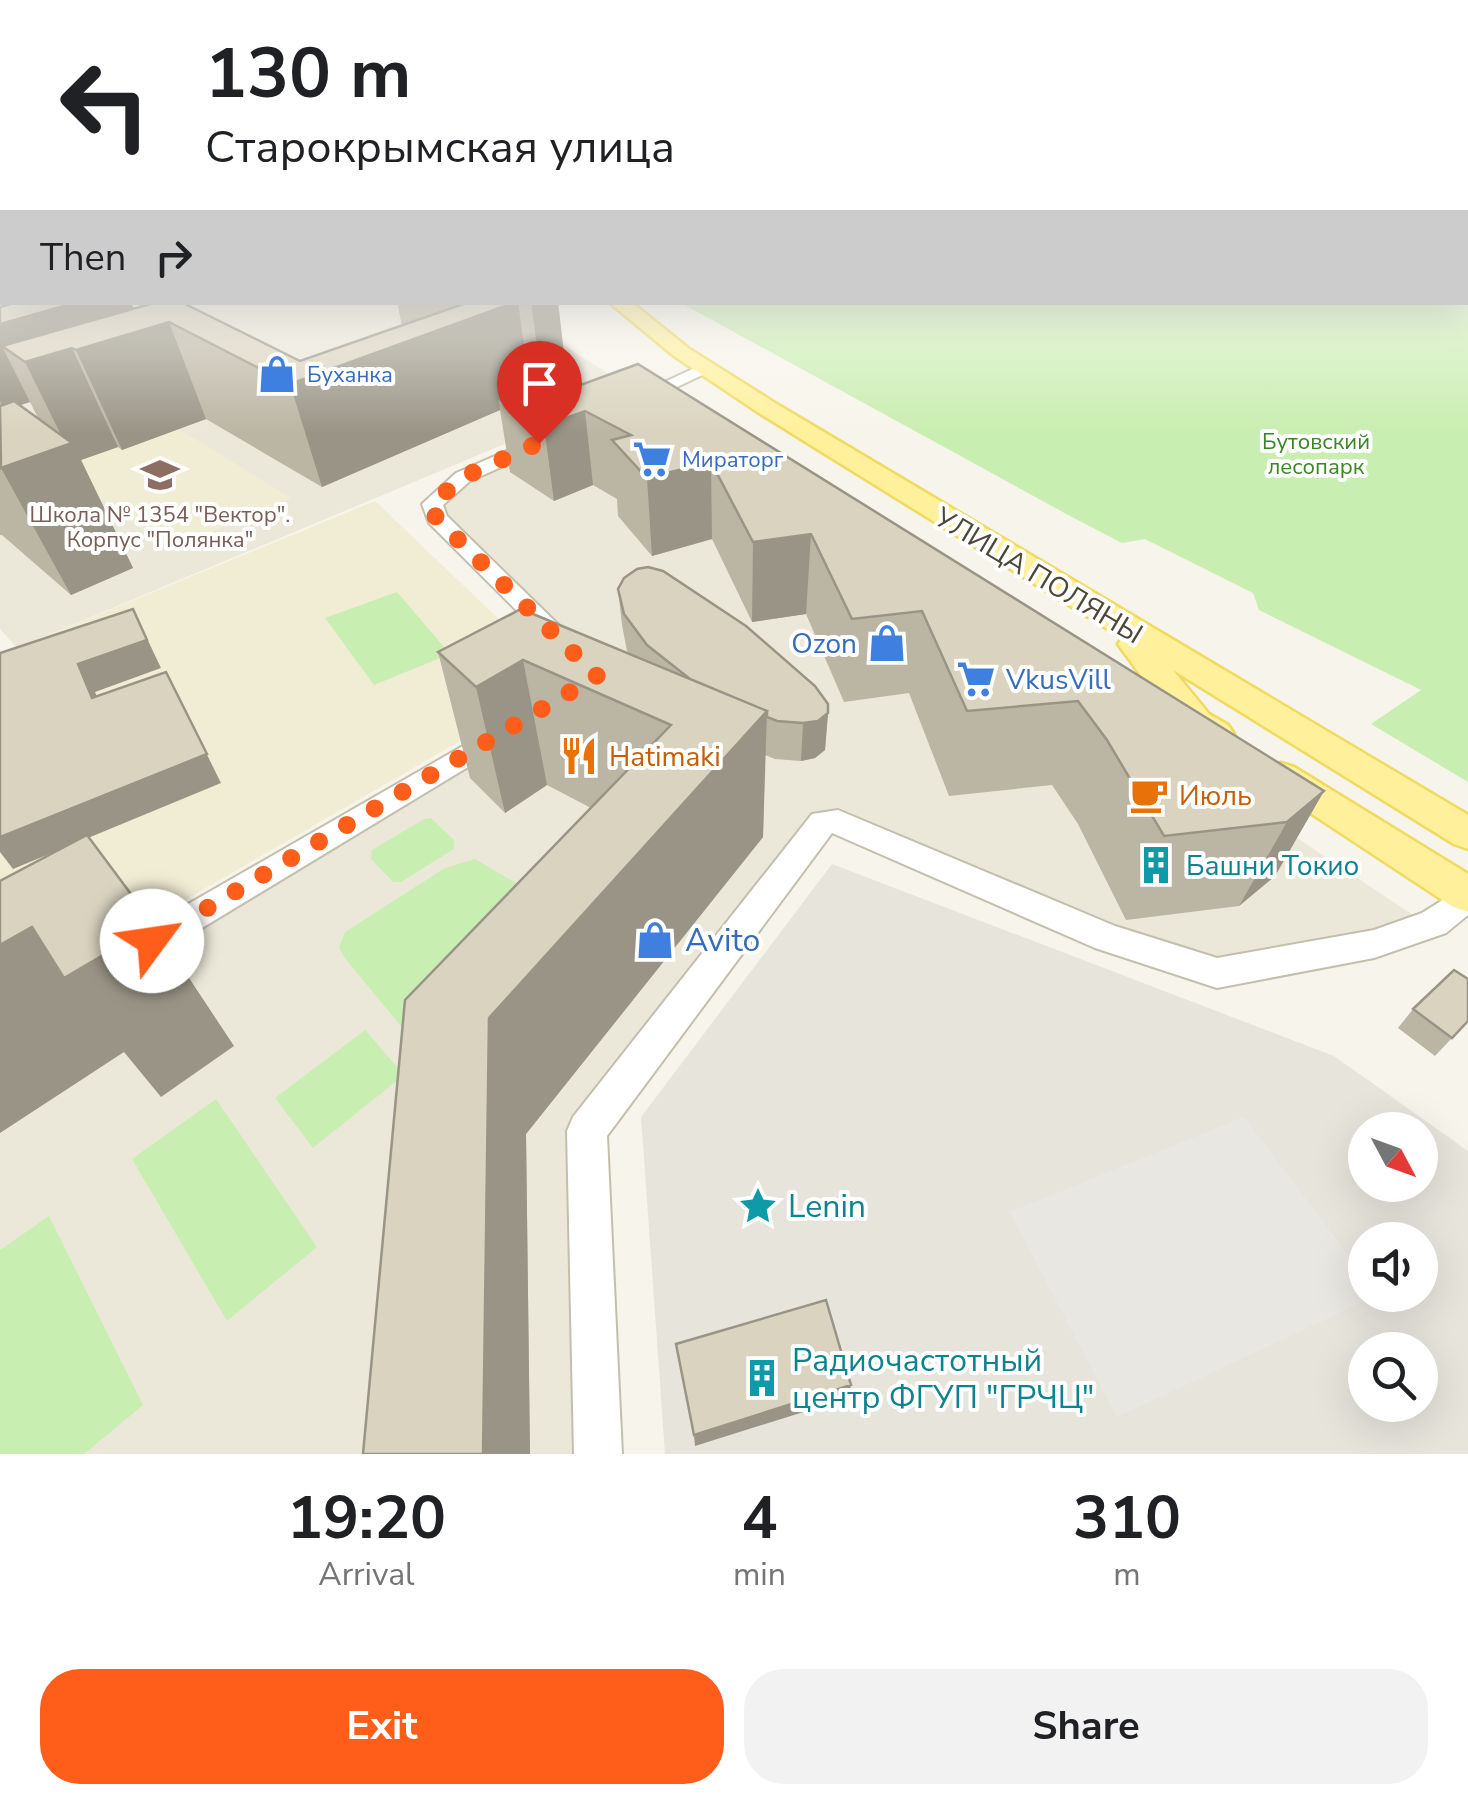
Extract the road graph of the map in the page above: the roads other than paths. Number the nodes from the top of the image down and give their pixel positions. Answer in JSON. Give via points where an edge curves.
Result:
{"nodes":[{"id":1,"x":622,"y":305,"type":"edge"},
{"id":2,"x":707,"y":369,"type":"junction"},
{"id":3,"x":615,"y":409,"type":"edge"},
{"id":4,"x":566,"y":431,"type":"edge"},
{"id":5,"x":1118,"y":624,"type":"junction"},
{"id":6,"x":586,"y":665,"type":"edge"},
{"id":7,"x":514,"y":727,"type":"edge"},
{"id":8,"x":1468,"y":834,"type":"edge"},
{"id":9,"x":1468,"y":896,"type":"edge"},
{"id":10,"x":98,"y":973,"type":"edge"},
{"id":11,"x":598,"y":1454,"type":"edge"}],
"edges":[{"from":1,"to":2,"type":"main road","name":"УЛИЦА ПОЛЯНЫ"},
{"from":2,"to":3,"type":"street"},
{"from":2,"to":5,"type":"main road","name":"УЛИЦА ПОЛЯНЫ"},
{"from":4,"to":6,"type":"street","via":[[463,477],[432,504],[436,518]]},
{"from":5,"to":8,"type":"main road","name":"УЛИЦА ПОЛЯНЫ"},
{"from":5,"to":9,"type":"main road","via":[[1197,722]]},
{"from":7,"to":10,"type":"street"},
{"from":9,"to":11,"type":"street","via":[[1434,923],[1374,944],[1218,973],[1107,938],[838,821],[823,822],[587,1132]]}]}
